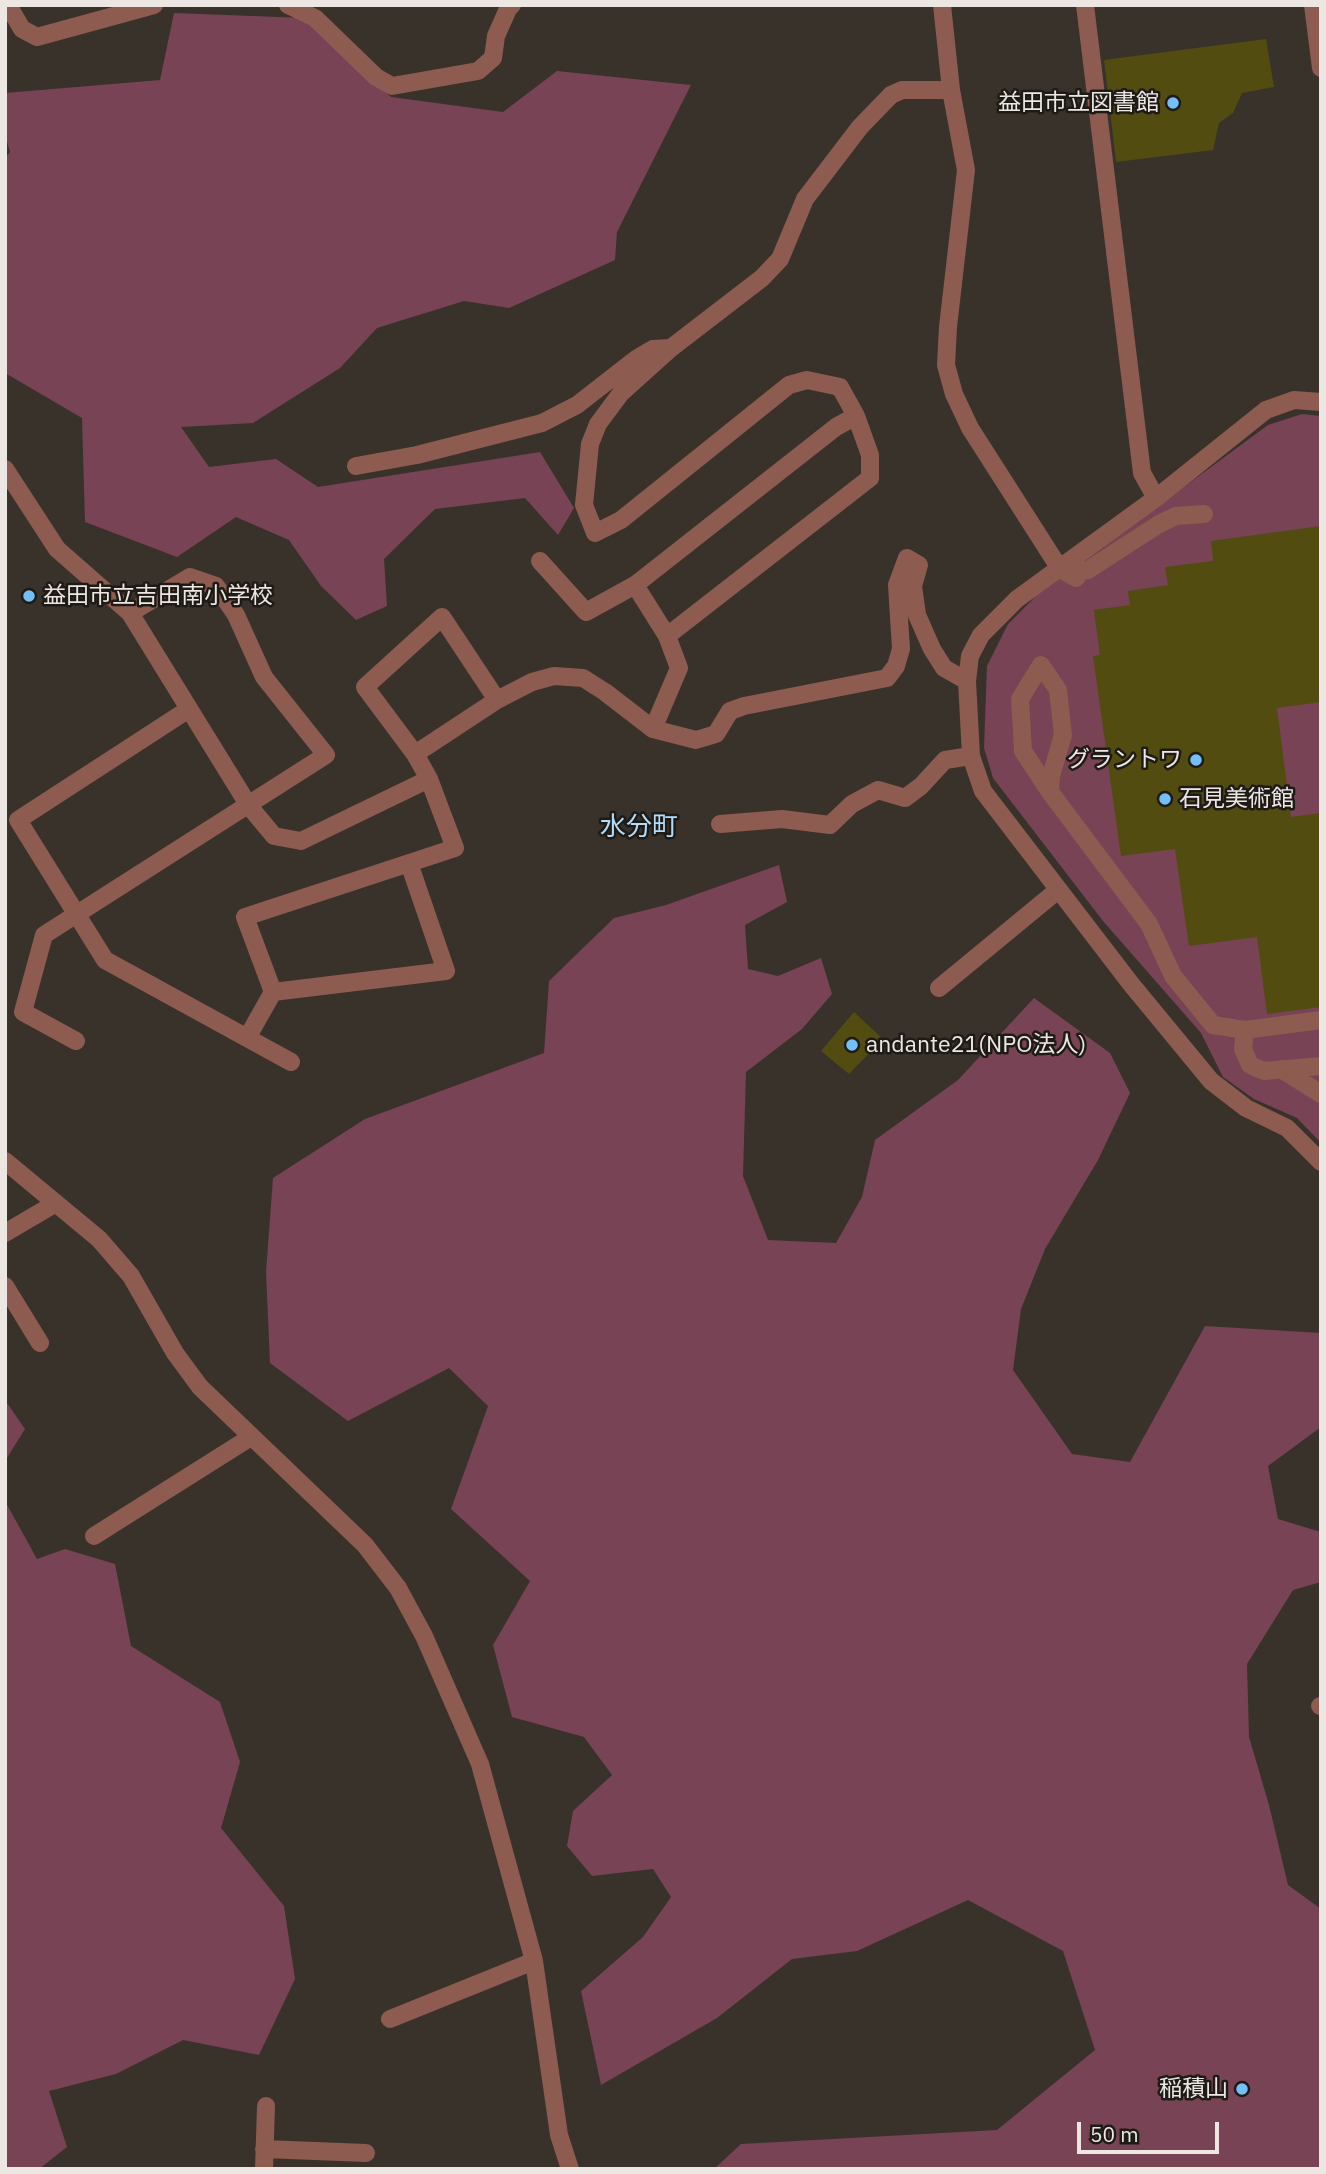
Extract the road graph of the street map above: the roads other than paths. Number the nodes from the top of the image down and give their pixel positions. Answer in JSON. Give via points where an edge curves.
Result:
{"nodes":[{"id":1,"x":8,"y":5,"type":"edge"},
{"id":2,"x":154,"y":5,"type":"edge"},
{"id":3,"x":288,"y":5,"type":"edge"},
{"id":4,"x":512,"y":5,"type":"edge"},
{"id":5,"x":942,"y":5,"type":"edge"},
{"id":6,"x":1086,"y":5,"type":"edge"},
{"id":7,"x":1313,"y":5,"type":"edge"},
{"id":8,"x":1321,"y":68,"type":"edge"},
{"id":9,"x":951,"y":90,"type":"junction"},
{"id":10,"x":671,"y":348,"type":"junction"},
{"id":11,"x":1321,"y":401,"type":"edge"},
{"id":12,"x":856,"y":416,"type":"junction"},
{"id":13,"x":356,"y":467,"type":"dead end"},
{"id":14,"x":5,"y":469,"type":"edge"},
{"id":15,"x":1156,"y":498,"type":"junction"},
{"id":16,"x":1204,"y":514,"type":"dead end"},
{"id":17,"x":540,"y":561,"type":"dead end"},
{"id":18,"x":1060,"y":569,"type":"junction"},
{"id":19,"x":635,"y":585,"type":"junction"},
{"id":20,"x":130,"y":613,"type":"junction"},
{"id":21,"x":667,"y":636,"type":"junction"},
{"id":22,"x":967,"y":681,"type":"junction"},
{"id":23,"x":497,"y":700,"type":"junction"},
{"id":24,"x":189,"y":709,"type":"junction"},
{"id":25,"x":653,"y":729,"type":"junction"},
{"id":26,"x":415,"y":754,"type":"junction"},
{"id":27,"x":971,"y":756,"type":"junction"},
{"id":28,"x":429,"y":779,"type":"junction"},
{"id":29,"x":1051,"y":792,"type":"junction"},
{"id":30,"x":249,"y":806,"type":"junction"},
{"id":31,"x":720,"y":824,"type":"dead end"},
{"id":32,"x":409,"y":863,"type":"junction"},
{"id":33,"x":1058,"y":890,"type":"junction"},
{"id":34,"x":76,"y":914,"type":"junction"},
{"id":35,"x":939,"y":988,"type":"dead end"},
{"id":36,"x":273,"y":992,"type":"junction"},
{"id":37,"x":1321,"y":1020,"type":"edge"},
{"id":38,"x":1245,"y":1030,"type":"junction"},
{"id":39,"x":247,"y":1038,"type":"junction"},
{"id":40,"x":76,"y":1041,"type":"dead end"},
{"id":41,"x":291,"y":1062,"type":"dead end"},
{"id":42,"x":1321,"y":1066,"type":"edge"},
{"id":43,"x":1281,"y":1069,"type":"junction"},
{"id":44,"x":1321,"y":1094,"type":"edge"},
{"id":45,"x":5,"y":1161,"type":"edge"},
{"id":46,"x":1321,"y":1162,"type":"edge"},
{"id":47,"x":56,"y":1203,"type":"junction"},
{"id":48,"x":5,"y":1233,"type":"edge"},
{"id":49,"x":5,"y":1286,"type":"edge"},
{"id":50,"x":40,"y":1343,"type":"dead end"},
{"id":51,"x":251,"y":1437,"type":"junction"},
{"id":52,"x":94,"y":1536,"type":"dead end"},
{"id":53,"x":534,"y":1961,"type":"junction"},
{"id":54,"x":390,"y":2019,"type":"dead end"},
{"id":55,"x":266,"y":2106,"type":"dead end"},
{"id":56,"x":264,"y":2149,"type":"junction"},
{"id":57,"x":366,"y":2152,"type":"dead end"},
{"id":58,"x":264,"y":2169,"type":"edge"},
{"id":59,"x":570,"y":2169,"type":"edge"}],
"edges":[{"from":1,"to":2,"type":"street","via":[[22,29],[37,37]]},
{"from":3,"to":4,"type":"street","via":[[315,18],[376,77],[392,86],[478,71],[493,58],[496,36]]},
{"from":5,"to":9,"type":"street"},
{"from":6,"to":15,"type":"street","via":[[1142,472]]},
{"from":7,"to":8,"type":"street"},
{"from":9,"to":10,"type":"street","via":[[902,89],[891,95],[805,199],[780,259]]},
{"from":9,"to":18,"type":"street","via":[[966,170],[946,365],[970,428]]},
{"from":10,"to":12,"type":"street","via":[[621,393],[598,424],[590,444],[584,505],[595,533],[621,520],[789,385],[807,380],[840,387]]},
{"from":10,"to":13,"type":"street","via":[[653,349],[577,405],[542,423]]},
{"from":11,"to":15,"type":"street","via":[[1294,400],[1266,410]]},
{"from":12,"to":19,"type":"street"},
{"from":12,"to":21,"type":"street","via":[[870,455],[870,478]]},
{"from":14,"to":20,"type":"street","via":[[57,549]]},
{"from":15,"to":18,"type":"street"},
{"from":16,"to":18,"type":"street","via":[[1176,516],[1159,524],[1088,570],[1080,570],[1076,578]]},
{"from":17,"to":19,"type":"street","via":[[586,612]]},
{"from":18,"to":22,"type":"street","via":[[1017,599],[981,635],[970,656]]},
{"from":19,"to":21,"type":"street"},
{"from":20,"to":24,"type":"street"},
{"from":20,"to":30,"type":"street","via":[[190,577],[216,586],[236,615],[264,677],[326,755]]},
{"from":21,"to":25,"type":"street","via":[[679,668]]},
{"from":22,"to":25,"type":"street","via":[[944,668],[932,649],[917,615],[913,586],[919,565],[907,558],[897,585],[901,649],[887,678],[744,706],[730,711],[716,734],[696,740]]},
{"from":22,"to":27,"type":"street"},
{"from":23,"to":25,"type":"street","via":[[554,676],[583,678]]},
{"from":23,"to":26,"type":"street"},
{"from":23,"to":26,"type":"street","via":[[442,617],[365,687]]},
{"from":24,"to":30,"type":"street"},
{"from":24,"to":34,"type":"street","via":[[18,820]]},
{"from":26,"to":28,"type":"street"},
{"from":27,"to":31,"type":"street","via":[[945,760],[905,798],[878,790],[852,804],[830,825],[782,819]]},
{"from":27,"to":33,"type":"street","via":[[983,791]]},
{"from":28,"to":30,"type":"street","via":[[301,841],[274,836]]},
{"from":28,"to":32,"type":"street","via":[[455,848]]},
{"from":29,"to":29,"type":"street","via":[[1023,751],[1020,699],[1041,665],[1058,690],[1063,734]]},
{"from":29,"to":38,"type":"street","via":[[1149,924],[1172,976],[1213,1025]]},
{"from":30,"to":34,"type":"street"},
{"from":32,"to":36,"type":"street","via":[[245,916]]},
{"from":32,"to":36,"type":"street","via":[[446,971]]},
{"from":33,"to":35,"type":"street"},
{"from":33,"to":46,"type":"street","via":[[1211,1082],[1246,1108],[1287,1128]]},
{"from":34,"to":39,"type":"street","via":[[105,960]]},
{"from":34,"to":40,"type":"street","via":[[44,935],[23,1012]]},
{"from":36,"to":39,"type":"street"},
{"from":37,"to":38,"type":"street"},
{"from":38,"to":43,"type":"street","via":[[1243,1049],[1250,1065],[1264,1071]]},
{"from":39,"to":41,"type":"street"},
{"from":42,"to":43,"type":"street"},
{"from":43,"to":44,"type":"street"},
{"from":45,"to":47,"type":"street"},
{"from":47,"to":48,"type":"street"},
{"from":47,"to":51,"type":"street","via":[[99,1239],[131,1276],[200,1387]]},
{"from":49,"to":50,"type":"street"},
{"from":51,"to":52,"type":"street"},
{"from":51,"to":53,"type":"street","via":[[365,1545],[418,1624],[480,1764]]},
{"from":53,"to":54,"type":"street"},
{"from":53,"to":59,"type":"street","via":[[559,2135]]},
{"from":55,"to":56,"type":"street"},
{"from":56,"to":57,"type":"street"},
{"from":56,"to":58,"type":"street"}]}
